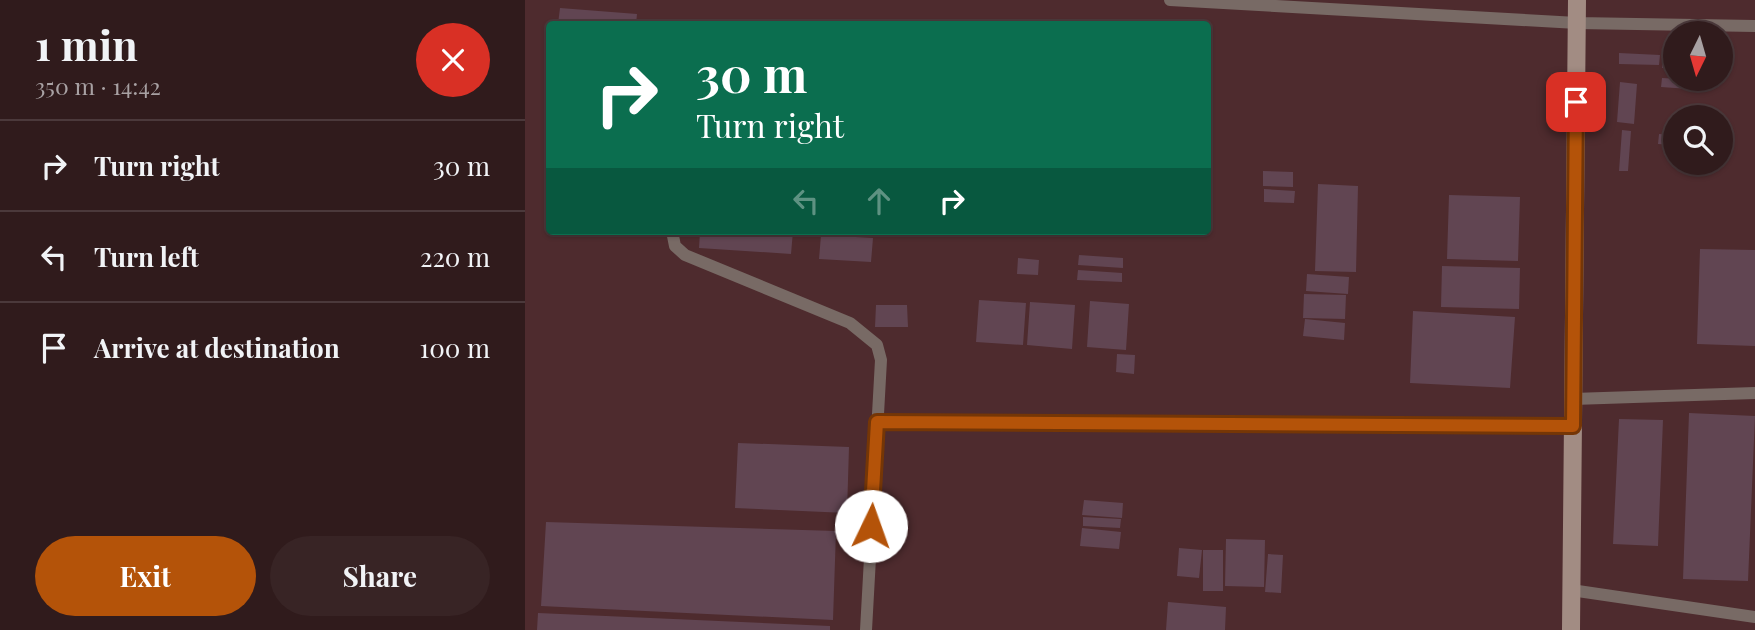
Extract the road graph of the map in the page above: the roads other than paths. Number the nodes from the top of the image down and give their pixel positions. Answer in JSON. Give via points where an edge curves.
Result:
{"nodes":[{"id":1,"x":1170,"y":0,"type":"edge"},
{"id":2,"x":1577,"y":0,"type":"edge"},
{"id":3,"x":1577,"y":23,"type":"junction"},
{"id":4,"x":1755,"y":26,"type":"edge"},
{"id":5,"x":673,"y":235,"type":"edge"},
{"id":6,"x":1755,"y":393,"type":"edge"},
{"id":7,"x":1573,"y":399,"type":"junction"},
{"id":8,"x":877,"y":422,"type":"junction"},
{"id":9,"x":1573,"y":426,"type":"junction"},
{"id":10,"x":1571,"y":590,"type":"junction"},
{"id":11,"x":1755,"y":617,"type":"edge"},
{"id":12,"x":866,"y":630,"type":"edge"},
{"id":13,"x":1571,"y":630,"type":"edge"}],
"edges":[{"from":1,"to":3,"type":"lane"},
{"from":2,"to":3,"type":"street"},
{"from":3,"to":4,"type":"lane"},
{"from":3,"to":7,"type":"street"},
{"from":5,"to":8,"type":"lane","via":[[675,246],[685,255],[850,323],[877,345],[881,360]]},
{"from":6,"to":7,"type":"lane"},
{"from":7,"to":9,"type":"street"},
{"from":8,"to":9,"type":"lane"},
{"from":8,"to":12,"type":"lane"},
{"from":9,"to":10,"type":"street"},
{"from":10,"to":11,"type":"lane"},
{"from":10,"to":13,"type":"street"}]}
